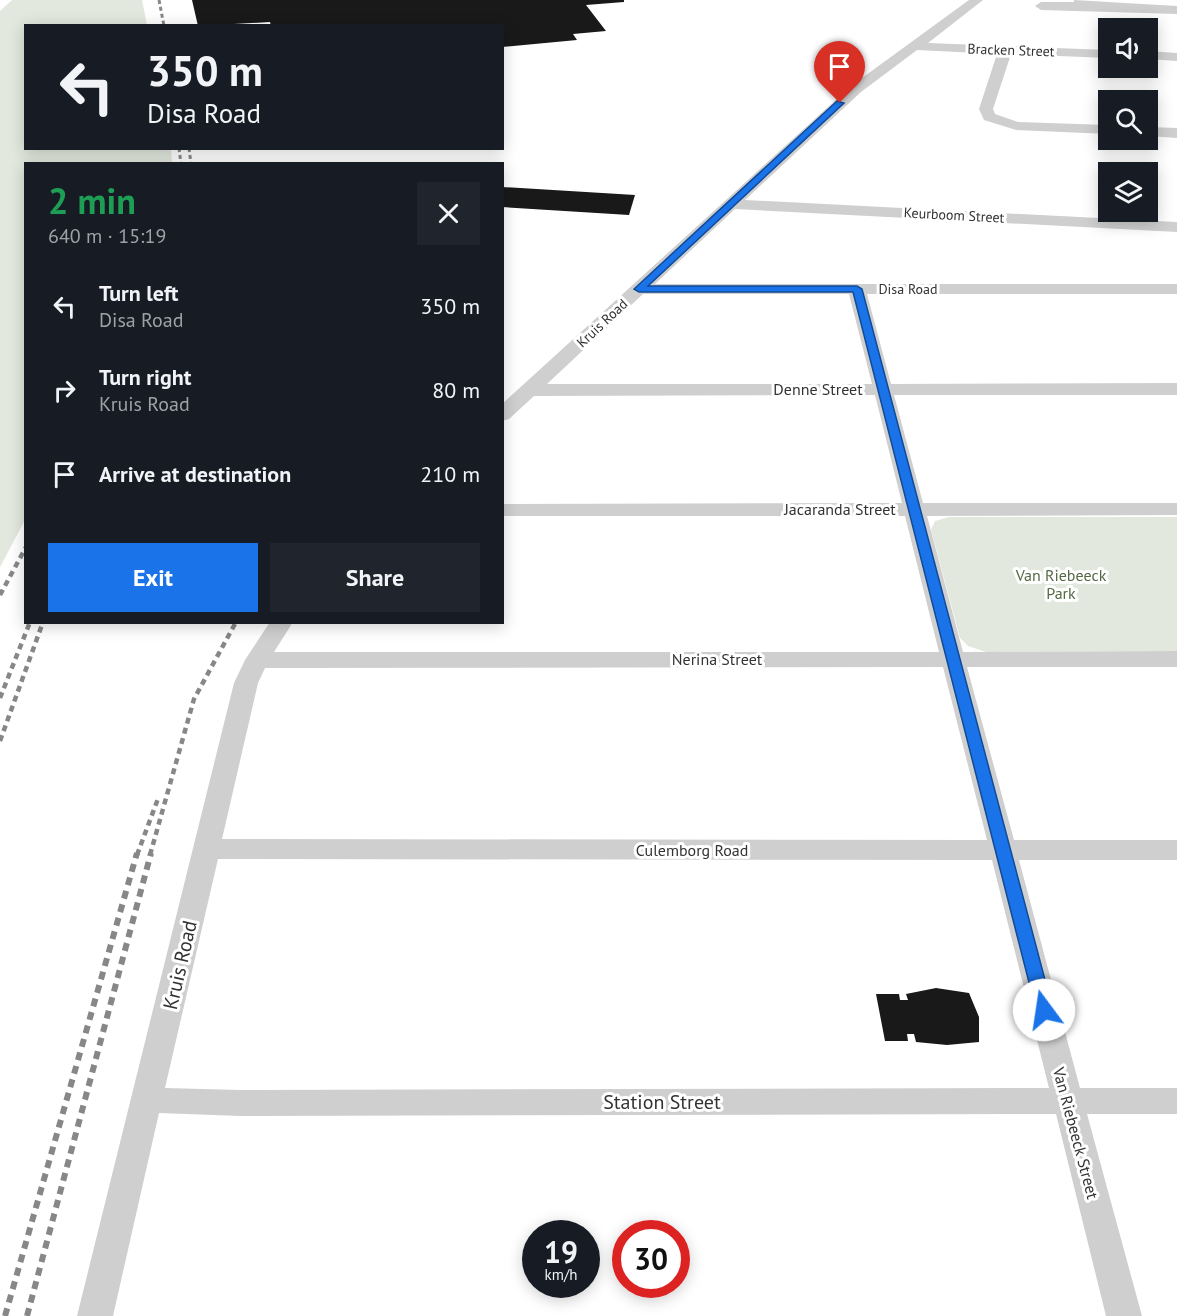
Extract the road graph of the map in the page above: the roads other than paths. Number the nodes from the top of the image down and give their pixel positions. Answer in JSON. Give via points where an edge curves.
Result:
{"nodes":[{"id":1,"x":977,"y":0,"type":"edge"},
{"id":2,"x":1081,"y":3,"type":"edge"},
{"id":3,"x":1041,"y":6,"type":"dead end"},
{"id":4,"x":1177,"y":10,"type":"edge"},
{"id":5,"x":913,"y":46,"type":"junction"},
{"id":6,"x":1005,"y":50,"type":"junction"},
{"id":7,"x":1098,"y":54,"type":"edge"},
{"id":8,"x":1158,"y":56,"type":"edge"},
{"id":9,"x":1177,"y":57,"type":"edge"},
{"id":10,"x":1098,"y":130,"type":"edge"},
{"id":11,"x":1158,"y":132,"type":"edge"},
{"id":12,"x":1177,"y":133,"type":"edge"},
{"id":13,"x":730,"y":204,"type":"junction"},
{"id":14,"x":1177,"y":227,"type":"edge"},
{"id":15,"x":1177,"y":288,"type":"edge"},
{"id":16,"x":639,"y":289,"type":"junction"},
{"id":17,"x":857,"y":289,"type":"junction"},
{"id":18,"x":883,"y":389,"type":"junction"},
{"id":19,"x":1177,"y":389,"type":"edge"},
{"id":20,"x":530,"y":390,"type":"junction"},
{"id":21,"x":504,"y":413,"type":"edge"},
{"id":22,"x":914,"y":509,"type":"junction"},
{"id":23,"x":1177,"y":509,"type":"edge"},
{"id":24,"x":504,"y":510,"type":"edge"},
{"id":25,"x":281,"y":624,"type":"edge"},
{"id":26,"x":953,"y":659,"type":"junction"},
{"id":27,"x":1177,"y":659,"type":"edge"},
{"id":28,"x":257,"y":660,"type":"junction"},
{"id":29,"x":207,"y":849,"type":"junction"},
{"id":30,"x":1003,"y":850,"type":"junction"},
{"id":31,"x":1177,"y":850,"type":"edge"},
{"id":32,"x":147,"y":1100,"type":"junction"},
{"id":33,"x":1068,"y":1101,"type":"junction"},
{"id":34,"x":1177,"y":1101,"type":"edge"},
{"id":35,"x":95,"y":1316,"type":"edge"},
{"id":36,"x":1124,"y":1316,"type":"edge"}],
"edges":[{"from":1,"to":5,"type":"street","name":"Kruis Road"},
{"from":2,"to":3,"type":"street"},
{"from":2,"to":4,"type":"street"},
{"from":5,"to":6,"type":"street","name":"Bracken Street"},
{"from":5,"to":13,"type":"street","name":"Kruis Road","via":[[856,89]]},
{"from":6,"to":7,"type":"street","name":"Bracken Street"},
{"from":6,"to":10,"type":"street","via":[[986,109],[989,117],[1016,126]]},
{"from":8,"to":9,"type":"street"},
{"from":11,"to":12,"type":"street"},
{"from":13,"to":14,"type":"street","name":"Keurboom Street"},
{"from":13,"to":16,"type":"street","name":"Kruis Road"},
{"from":15,"to":17,"type":"street","name":"Disa Road"},
{"from":16,"to":17,"type":"street","name":"Disa Road"},
{"from":16,"to":20,"type":"street","name":"Kruis Road"},
{"from":17,"to":18,"type":"street","name":"Van Riebeeck Street"},
{"from":18,"to":19,"type":"street","name":"Denne Street"},
{"from":18,"to":20,"type":"street","name":"Denne Street"},
{"from":18,"to":22,"type":"street","name":"Van Riebeeck Street"},
{"from":20,"to":21,"type":"street","name":"Kruis Road"},
{"from":22,"to":23,"type":"street","name":"Jacaranda Street"},
{"from":22,"to":24,"type":"street","name":"Jacaranda Street"},
{"from":22,"to":26,"type":"street","name":"Van Riebeeck Street"},
{"from":25,"to":28,"type":"street","name":"Kruis Road"},
{"from":26,"to":27,"type":"street","name":"Nerina Street"},
{"from":26,"to":28,"type":"street","name":"Nerina Street"},
{"from":26,"to":30,"type":"street","name":"Van Riebeeck Street"},
{"from":28,"to":29,"type":"street","name":"Kruis Road","via":[[241,703]]},
{"from":29,"to":30,"type":"street","name":"Culemborg Road"},
{"from":29,"to":32,"type":"street","name":"Kruis Road"},
{"from":30,"to":31,"type":"street","name":"Culemborg Road"},
{"from":30,"to":33,"type":"street","name":"Van Riebeeck Street"},
{"from":32,"to":33,"type":"street","name":"Station Street"},
{"from":32,"to":35,"type":"street","name":"Kruis Road"},
{"from":33,"to":34,"type":"street","name":"Station Street"},
{"from":33,"to":36,"type":"street","name":"Van Riebeeck Street"}]}
